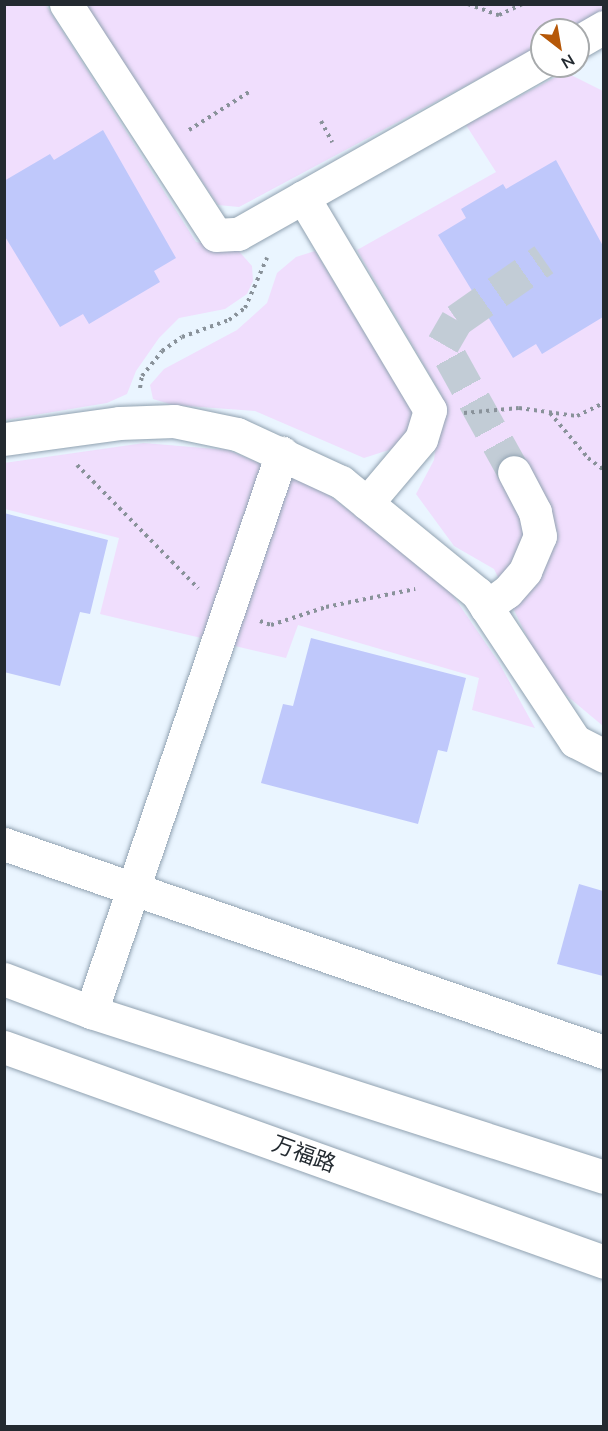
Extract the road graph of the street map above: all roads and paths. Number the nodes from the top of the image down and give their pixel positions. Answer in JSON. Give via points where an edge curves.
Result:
{"nodes":[{"id":1,"x":66,"y":4,"type":"edge"},
{"id":2,"x":468,"y":4,"type":"edge"},
{"id":3,"x":522,"y":4,"type":"edge"},
{"id":4,"x":603,"y":27,"type":"edge"},
{"id":5,"x":590,"y":35,"type":"edge"},
{"id":6,"x":530,"y":69,"type":"edge"},
{"id":7,"x":249,"y":92,"type":"dead end"},
{"id":8,"x":160,"y":149,"type":"junction"},
{"id":9,"x":291,"y":204,"type":"junction"},
{"id":10,"x":603,"y":403,"type":"edge"},
{"id":11,"x":430,"y":410,"type":"junction"},
{"id":12,"x":550,"y":412,"type":"junction"},
{"id":13,"x":132,"y":423,"type":"junction"},
{"id":14,"x":4,"y":440,"type":"edge"},
{"id":15,"x":282,"y":453,"type":"junction"},
{"id":16,"x":603,"y":470,"type":"edge"},
{"id":17,"x":514,"y":472,"type":"tunnel mouth"},
{"id":18,"x":367,"y":503,"type":"junction"},
{"id":19,"x":486,"y":607,"type":"junction"},
{"id":20,"x":603,"y":756,"type":"edge"},
{"id":21,"x":4,"y":844,"type":"edge"},
{"id":22,"x":133,"y":888,"type":"junction"},
{"id":23,"x":4,"y":979,"type":"edge"},
{"id":24,"x":91,"y":1012,"type":"junction"},
{"id":25,"x":4,"y":1047,"type":"edge"},
{"id":26,"x":603,"y":1052,"type":"edge"},
{"id":27,"x":603,"y":1178,"type":"edge"},
{"id":28,"x":603,"y":1262,"type":"edge"}],
"edges":[{"from":1,"to":8,"type":"main road"},
{"from":2,"to":3,"type":"path","via":[[499,15]]},
{"from":4,"to":5,"type":"main road"},
{"from":6,"to":9,"type":"main road"},
{"from":7,"to":8,"type":"path"},
{"from":8,"to":9,"type":"main road","via":[[216,235],[238,234]]},
{"from":9,"to":11,"type":"main road"},
{"from":9,"to":13,"type":"path","via":[[245,308],[229,320],[182,337],[162,351],[142,376]]},
{"from":10,"to":12,"type":"path","via":[[577,416]]},
{"from":11,"to":12,"type":"path","via":[[469,414],[519,408]]},
{"from":11,"to":18,"type":"main road","via":[[421,439]]},
{"from":12,"to":16,"type":"path"},
{"from":13,"to":14,"type":"main road"},
{"from":13,"to":15,"type":"main road","via":[[199,426],[237,434]]},
{"from":15,"to":18,"type":"main road","via":[[341,482]]},
{"from":15,"to":22,"type":"main road"},
{"from":17,"to":19,"type":"main road","via":[[535,512],[540,536],[525,571],[507,592]]},
{"from":18,"to":19,"type":"main road","via":[[477,593]]},
{"from":19,"to":20,"type":"main road","via":[[576,741]]},
{"from":21,"to":22,"type":"main road"},
{"from":22,"to":24,"type":"main road"},
{"from":22,"to":26,"type":"main road"},
{"from":23,"to":24,"type":"main road"},
{"from":24,"to":27,"type":"main road"},
{"from":25,"to":28,"type":"main road","name":"万福路"}]}
